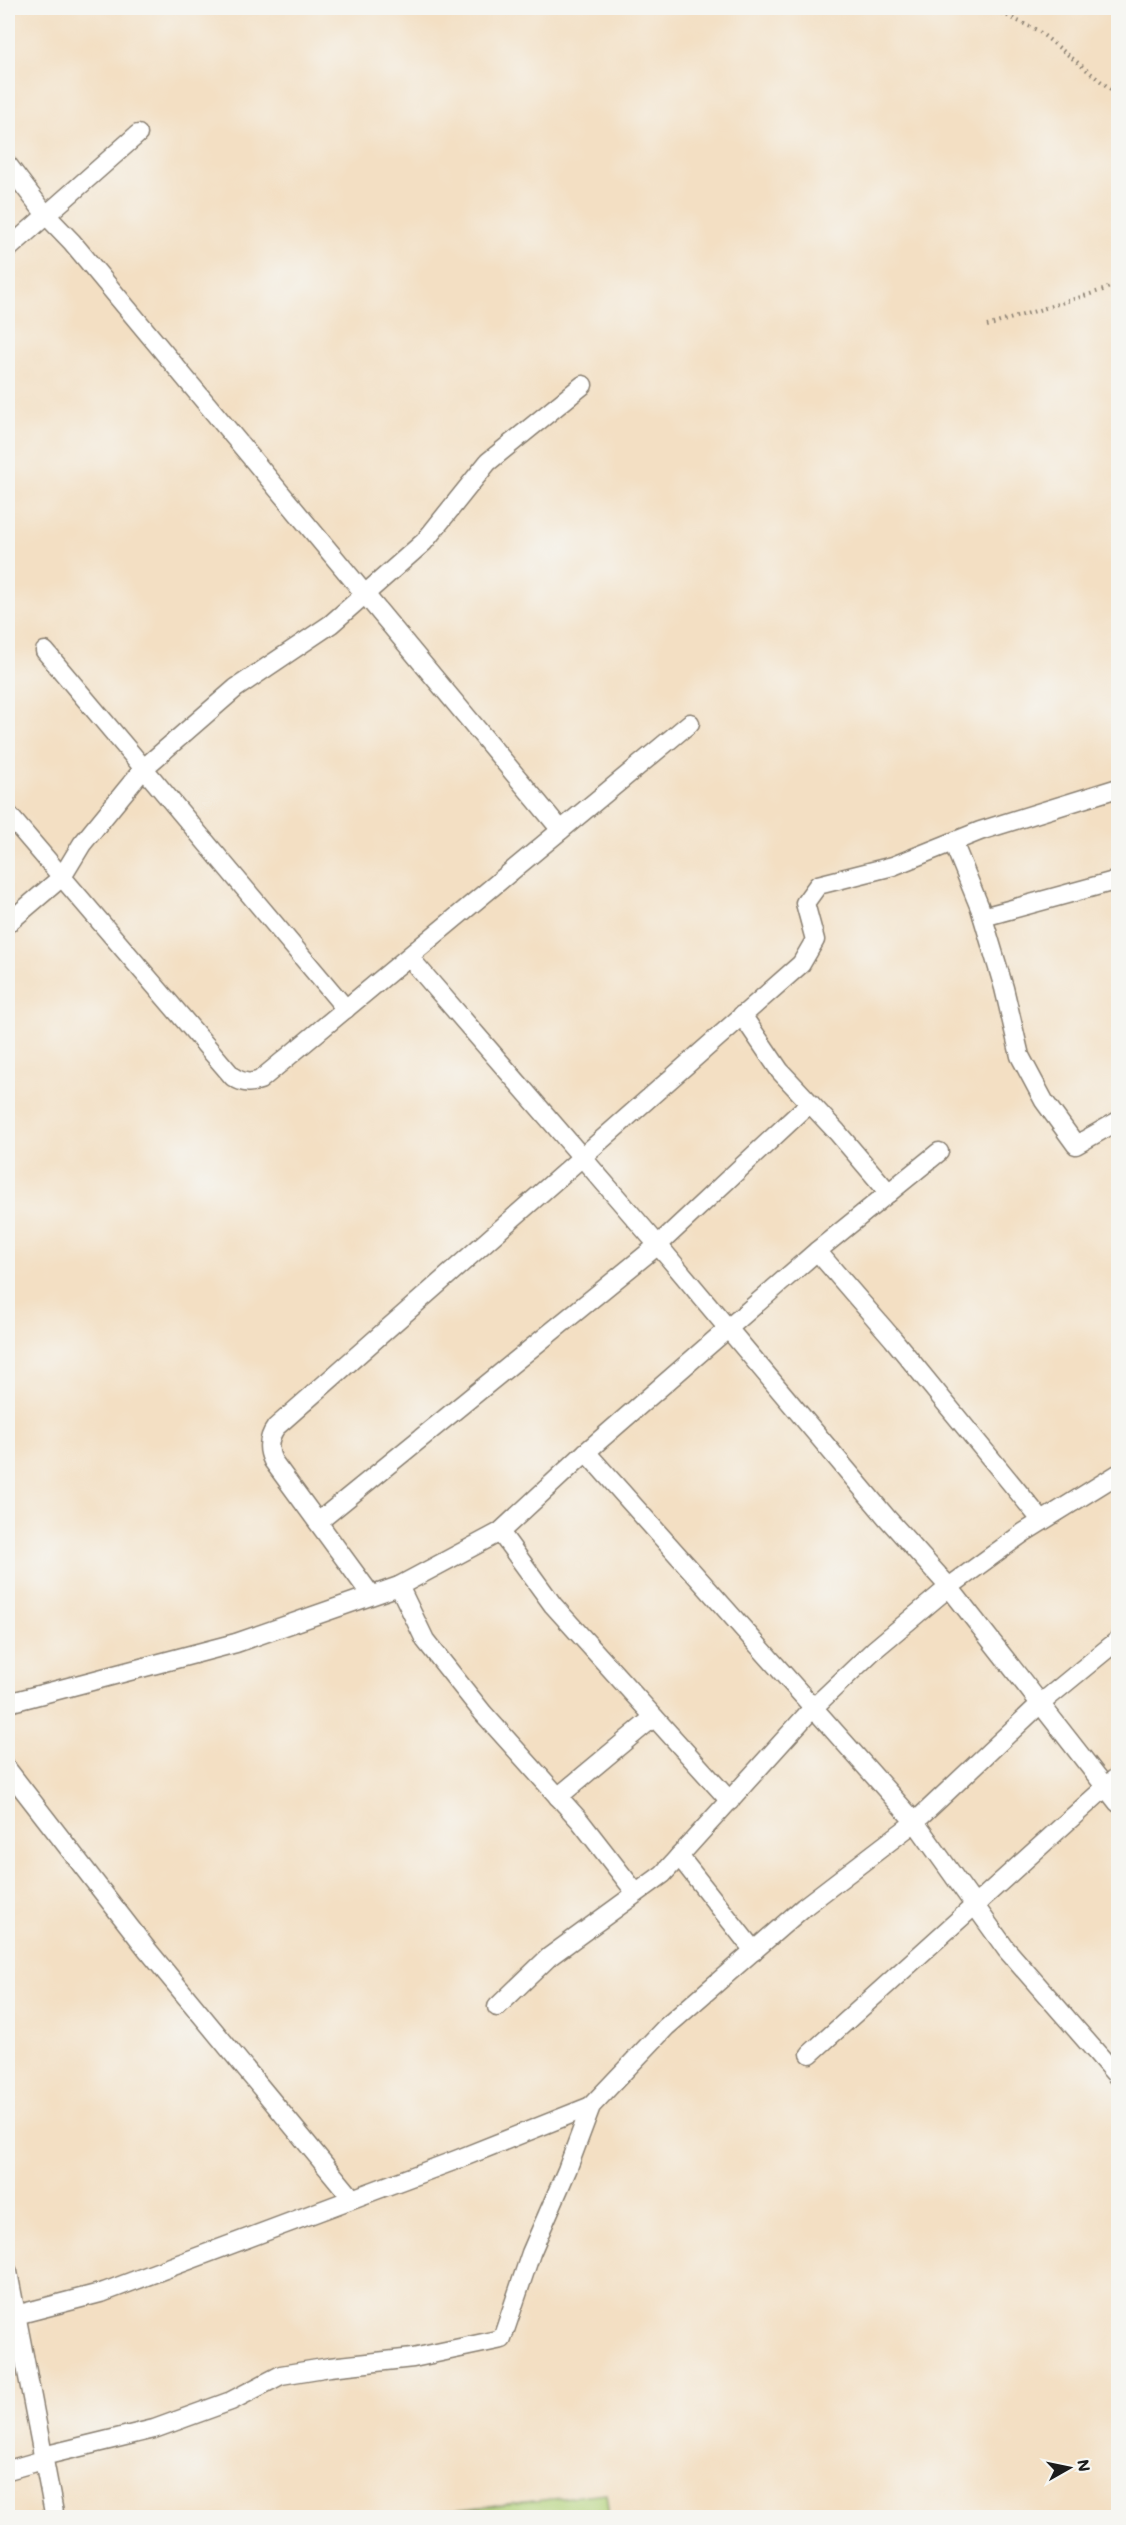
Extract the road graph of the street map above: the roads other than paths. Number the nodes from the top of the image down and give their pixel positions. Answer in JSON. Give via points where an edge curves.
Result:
{"nodes":[{"id":1,"x":138,"y":134,"type":"dead end"},
{"id":2,"x":8,"y":165,"type":"edge"},
{"id":3,"x":46,"y":215,"type":"junction"},
{"id":4,"x":8,"y":249,"type":"edge"},
{"id":5,"x":582,"y":385,"type":"dead end"},
{"id":6,"x":365,"y":594,"type":"junction"},
{"id":7,"x":45,"y":651,"type":"dead end"},
{"id":8,"x":690,"y":723,"type":"dead end"},
{"id":9,"x":144,"y":768,"type":"junction"},
{"id":10,"x":1119,"y":788,"type":"edge"},
{"id":11,"x":8,"y":814,"type":"edge"},
{"id":12,"x":561,"y":830,"type":"junction"},
{"id":13,"x":953,"y":842,"type":"junction"},
{"id":14,"x":62,"y":877,"type":"junction"},
{"id":15,"x":1119,"y":880,"type":"edge"},
{"id":16,"x":983,"y":917,"type":"junction"},
{"id":17,"x":8,"y":923,"type":"edge"},
{"id":18,"x":409,"y":957,"type":"junction"},
{"id":19,"x":346,"y":1009,"type":"junction"},
{"id":20,"x":742,"y":1015,"type":"junction"},
{"id":21,"x":810,"y":1103,"type":"junction"},
{"id":22,"x":1119,"y":1121,"type":"edge"},
{"id":23,"x":939,"y":1152,"type":"dead end"},
{"id":24,"x":583,"y":1158,"type":"junction"},
{"id":25,"x":889,"y":1193,"type":"junction"},
{"id":26,"x":658,"y":1245,"type":"junction"},
{"id":27,"x":817,"y":1251,"type":"junction"},
{"id":28,"x":729,"y":1330,"type":"junction"},
{"id":29,"x":586,"y":1452,"type":"junction"},
{"id":30,"x":1119,"y":1474,"type":"edge"},
{"id":31,"x":1042,"y":1521,"type":"junction"},
{"id":32,"x":318,"y":1522,"type":"junction"},
{"id":33,"x":500,"y":1532,"type":"junction"},
{"id":34,"x":399,"y":1586,"type":"junction"},
{"id":35,"x":949,"y":1587,"type":"junction"},
{"id":36,"x":371,"y":1594,"type":"junction"},
{"id":37,"x":1119,"y":1640,"type":"edge"},
{"id":38,"x":8,"y":1703,"type":"edge"},
{"id":39,"x":1040,"y":1704,"type":"junction"},
{"id":40,"x":812,"y":1709,"type":"junction"},
{"id":41,"x":654,"y":1717,"type":"junction"},
{"id":42,"x":8,"y":1770,"type":"edge"},
{"id":43,"x":1112,"y":1782,"type":"edge"},
{"id":44,"x":558,"y":1797,"type":"junction"},
{"id":45,"x":730,"y":1801,"type":"junction"},
{"id":46,"x":1119,"y":1803,"type":"edge"},
{"id":47,"x":915,"y":1821,"type":"junction"},
{"id":48,"x":679,"y":1856,"type":"junction"},
{"id":49,"x":636,"y":1893,"type":"junction"},
{"id":50,"x":975,"y":1906,"type":"junction"},
{"id":51,"x":754,"y":1951,"type":"junction"},
{"id":52,"x":497,"y":2007,"type":"dead end"},
{"id":53,"x":810,"y":2054,"type":"dead end"},
{"id":54,"x":1119,"y":2077,"type":"edge"},
{"id":55,"x":591,"y":2106,"type":"junction"},
{"id":56,"x":352,"y":2198,"type":"junction"},
{"id":57,"x":8,"y":2272,"type":"edge"},
{"id":58,"x":16,"y":2316,"type":"junction"},
{"id":59,"x":43,"y":2456,"type":"junction"},
{"id":60,"x":8,"y":2470,"type":"edge"},
{"id":61,"x":55,"y":2517,"type":"edge"}],
"edges":[{"from":1,"to":3,"type":"street"},
{"from":2,"to":3,"type":"street"},
{"from":3,"to":4,"type":"street"},
{"from":3,"to":6,"type":"street"},
{"from":5,"to":6,"type":"street","via":[[488,462],[424,542]]},
{"from":6,"to":9,"type":"street","via":[[331,624],[236,688]]},
{"from":6,"to":12,"type":"street"},
{"from":7,"to":9,"type":"street"},
{"from":8,"to":12,"type":"street"},
{"from":9,"to":14,"type":"street","via":[[82,844]]},
{"from":9,"to":19,"type":"street"},
{"from":10,"to":13,"type":"street"},
{"from":11,"to":14,"type":"street"},
{"from":12,"to":18,"type":"street"},
{"from":13,"to":16,"type":"street"},
{"from":13,"to":20,"type":"street","via":[[893,866],[818,885],[805,903],[814,940],[801,964]]},
{"from":14,"to":17,"type":"street"},
{"from":14,"to":19,"type":"street","via":[[239,1081],[260,1080]]},
{"from":15,"to":16,"type":"street"},
{"from":16,"to":22,"type":"street","via":[[1020,1056],[1044,1101],[1076,1145]]},
{"from":18,"to":19,"type":"street"},
{"from":18,"to":24,"type":"street"},
{"from":20,"to":21,"type":"street","via":[[780,1071]]},
{"from":20,"to":24,"type":"street"},
{"from":21,"to":25,"type":"street"},
{"from":21,"to":26,"type":"street"},
{"from":23,"to":25,"type":"street"},
{"from":24,"to":26,"type":"street"},
{"from":24,"to":32,"type":"street","via":[[272,1433],[270,1454]]},
{"from":25,"to":27,"type":"street"},
{"from":26,"to":28,"type":"street"},
{"from":26,"to":32,"type":"street"},
{"from":27,"to":28,"type":"street"},
{"from":27,"to":31,"type":"street"},
{"from":28,"to":29,"type":"street"},
{"from":28,"to":35,"type":"street"},
{"from":29,"to":33,"type":"street"},
{"from":29,"to":40,"type":"street"},
{"from":30,"to":31,"type":"street"},
{"from":31,"to":35,"type":"street"},
{"from":32,"to":36,"type":"street"},
{"from":33,"to":34,"type":"street"},
{"from":33,"to":41,"type":"street","via":[[553,1605]]},
{"from":34,"to":36,"type":"street"},
{"from":34,"to":44,"type":"street","via":[[425,1640]]},
{"from":35,"to":39,"type":"street"},
{"from":35,"to":40,"type":"street"},
{"from":36,"to":38,"type":"street","via":[[236,1643]]},
{"from":37,"to":39,"type":"street"},
{"from":39,"to":43,"type":"street"},
{"from":39,"to":47,"type":"street"},
{"from":40,"to":45,"type":"street"},
{"from":40,"to":47,"type":"street"},
{"from":41,"to":44,"type":"street"},
{"from":41,"to":45,"type":"street"},
{"from":42,"to":56,"type":"street","via":[[146,1948]]},
{"from":43,"to":46,"type":"street"},
{"from":43,"to":50,"type":"street"},
{"from":44,"to":49,"type":"street"},
{"from":45,"to":48,"type":"street"},
{"from":47,"to":50,"type":"street"},
{"from":47,"to":51,"type":"street"},
{"from":48,"to":49,"type":"street","via":[[663,1874]]},
{"from":48,"to":51,"type":"street"},
{"from":49,"to":52,"type":"street","via":[[549,1957]]},
{"from":50,"to":53,"type":"street"},
{"from":50,"to":54,"type":"street","via":[[1006,1949]]},
{"from":51,"to":55,"type":"street","via":[[666,2027]]},
{"from":55,"to":56,"type":"street"},
{"from":55,"to":59,"type":"street","via":[[531,2253],[502,2339],[413,2358],[281,2376],[231,2401],[154,2429]]},
{"from":56,"to":58,"type":"street","via":[[104,2292]]},
{"from":57,"to":58,"type":"street"},
{"from":58,"to":59,"type":"street"},
{"from":59,"to":60,"type":"street","via":[[43,2460]]},
{"from":59,"to":61,"type":"street"}]}
